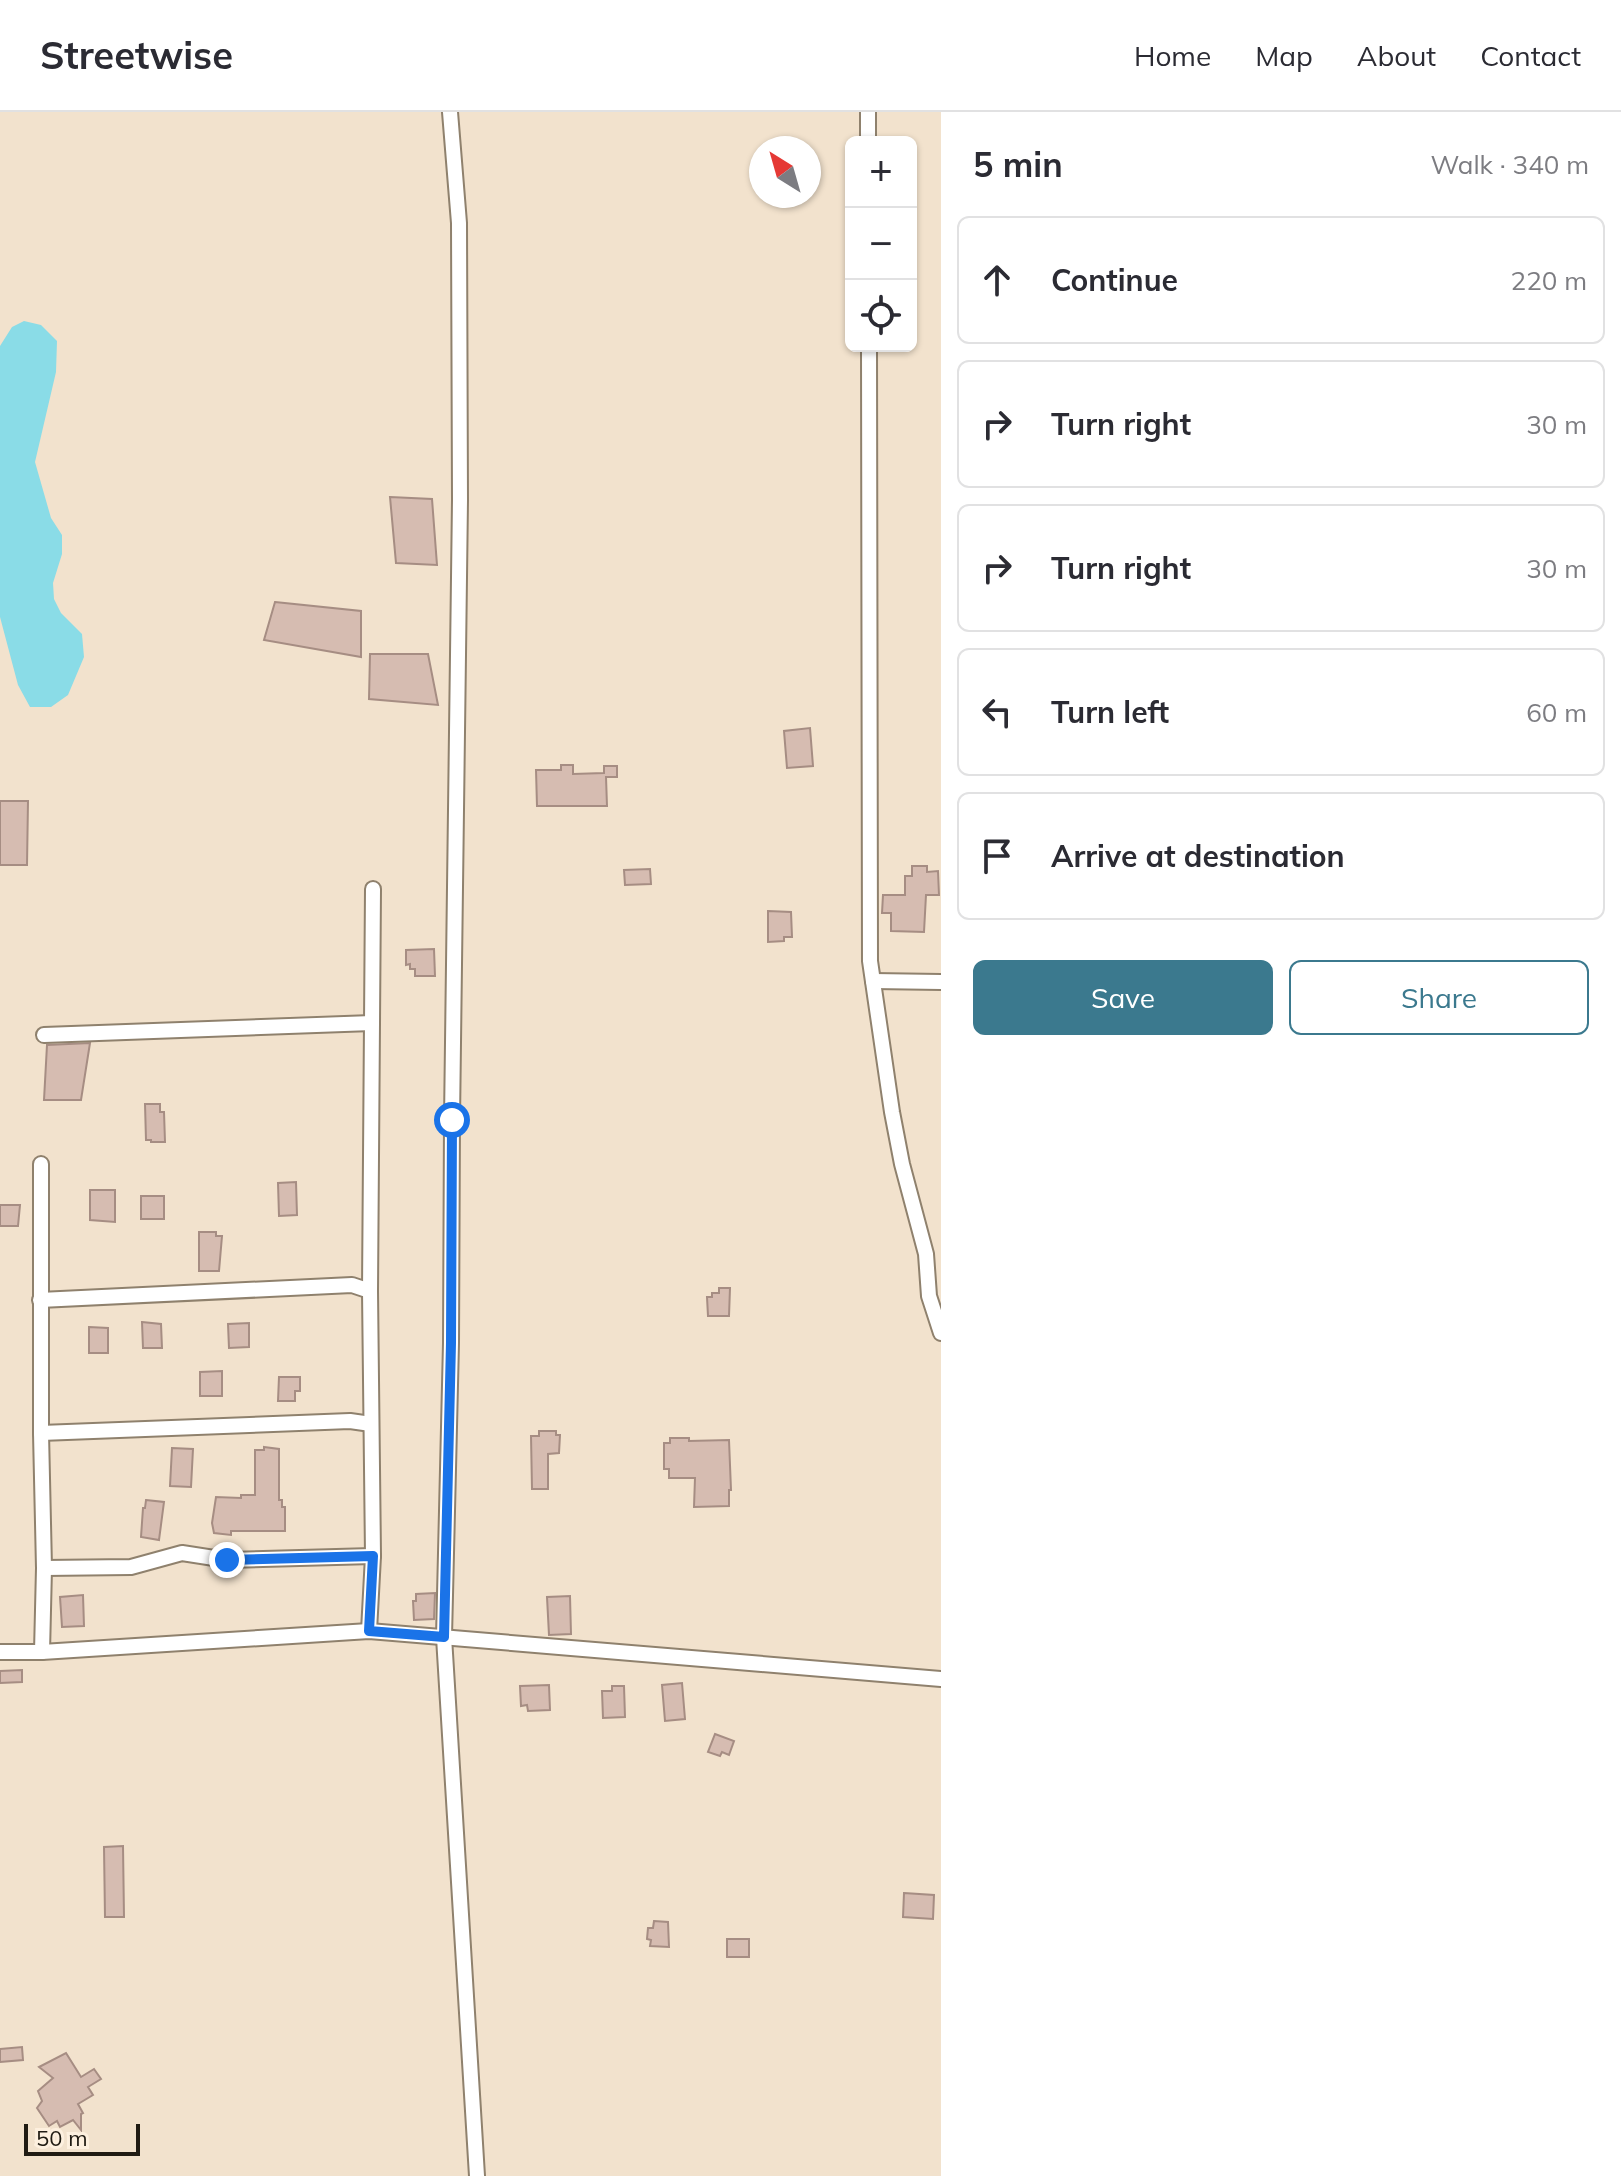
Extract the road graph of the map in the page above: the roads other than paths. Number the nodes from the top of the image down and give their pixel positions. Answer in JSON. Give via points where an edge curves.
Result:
{"nodes":[{"id":1,"x":450,"y":112,"type":"edge"},
{"id":2,"x":868,"y":112,"type":"edge"},
{"id":3,"x":868,"y":136,"type":"edge"},
{"id":4,"x":869,"y":352,"type":"edge"},
{"id":5,"x":373,"y":889,"type":"dead end"},
{"id":6,"x":873,"y":981,"type":"junction"},
{"id":7,"x":941,"y":982,"type":"edge"},
{"id":8,"x":372,"y":1023,"type":"junction"},
{"id":9,"x":44,"y":1035,"type":"dead end"},
{"id":10,"x":41,"y":1164,"type":"dead end"},
{"id":11,"x":370,"y":1291,"type":"junction"},
{"id":12,"x":40,"y":1300,"type":"junction"},
{"id":13,"x":941,"y":1333,"type":"edge"},
{"id":14,"x":371,"y":1424,"type":"junction"},
{"id":15,"x":41,"y":1433,"type":"junction"},
{"id":16,"x":373,"y":1556,"type":"junction"},
{"id":17,"x":44,"y":1568,"type":"junction"},
{"id":18,"x":369,"y":1631,"type":"junction"},
{"id":19,"x":444,"y":1637,"type":"junction"},
{"id":20,"x":0,"y":1652,"type":"edge"},
{"id":21,"x":42,"y":1652,"type":"junction"},
{"id":22,"x":941,"y":1679,"type":"edge"},
{"id":23,"x":477,"y":2176,"type":"edge"}],
"edges":[{"from":1,"to":19,"type":"street","via":[[459,223],[460,516]]},
{"from":2,"to":3,"type":"street"},
{"from":4,"to":6,"type":"street"},
{"from":5,"to":8,"type":"street"},
{"from":6,"to":7,"type":"street"},
{"from":6,"to":13,"type":"street","via":[[897,1138]]},
{"from":8,"to":9,"type":"street"},
{"from":8,"to":11,"type":"street"},
{"from":10,"to":12,"type":"street"},
{"from":11,"to":12,"type":"street","via":[[352,1285]]},
{"from":11,"to":14,"type":"street"},
{"from":12,"to":15,"type":"street"},
{"from":14,"to":15,"type":"street"},
{"from":14,"to":16,"type":"street"},
{"from":15,"to":17,"type":"street"},
{"from":16,"to":17,"type":"street","via":[[227,1560],[182,1553],[131,1567]]},
{"from":16,"to":18,"type":"street"},
{"from":17,"to":21,"type":"street"},
{"from":18,"to":19,"type":"street"},
{"from":18,"to":21,"type":"street"},
{"from":19,"to":22,"type":"street"},
{"from":19,"to":23,"type":"street"},
{"from":20,"to":21,"type":"street"}]}
